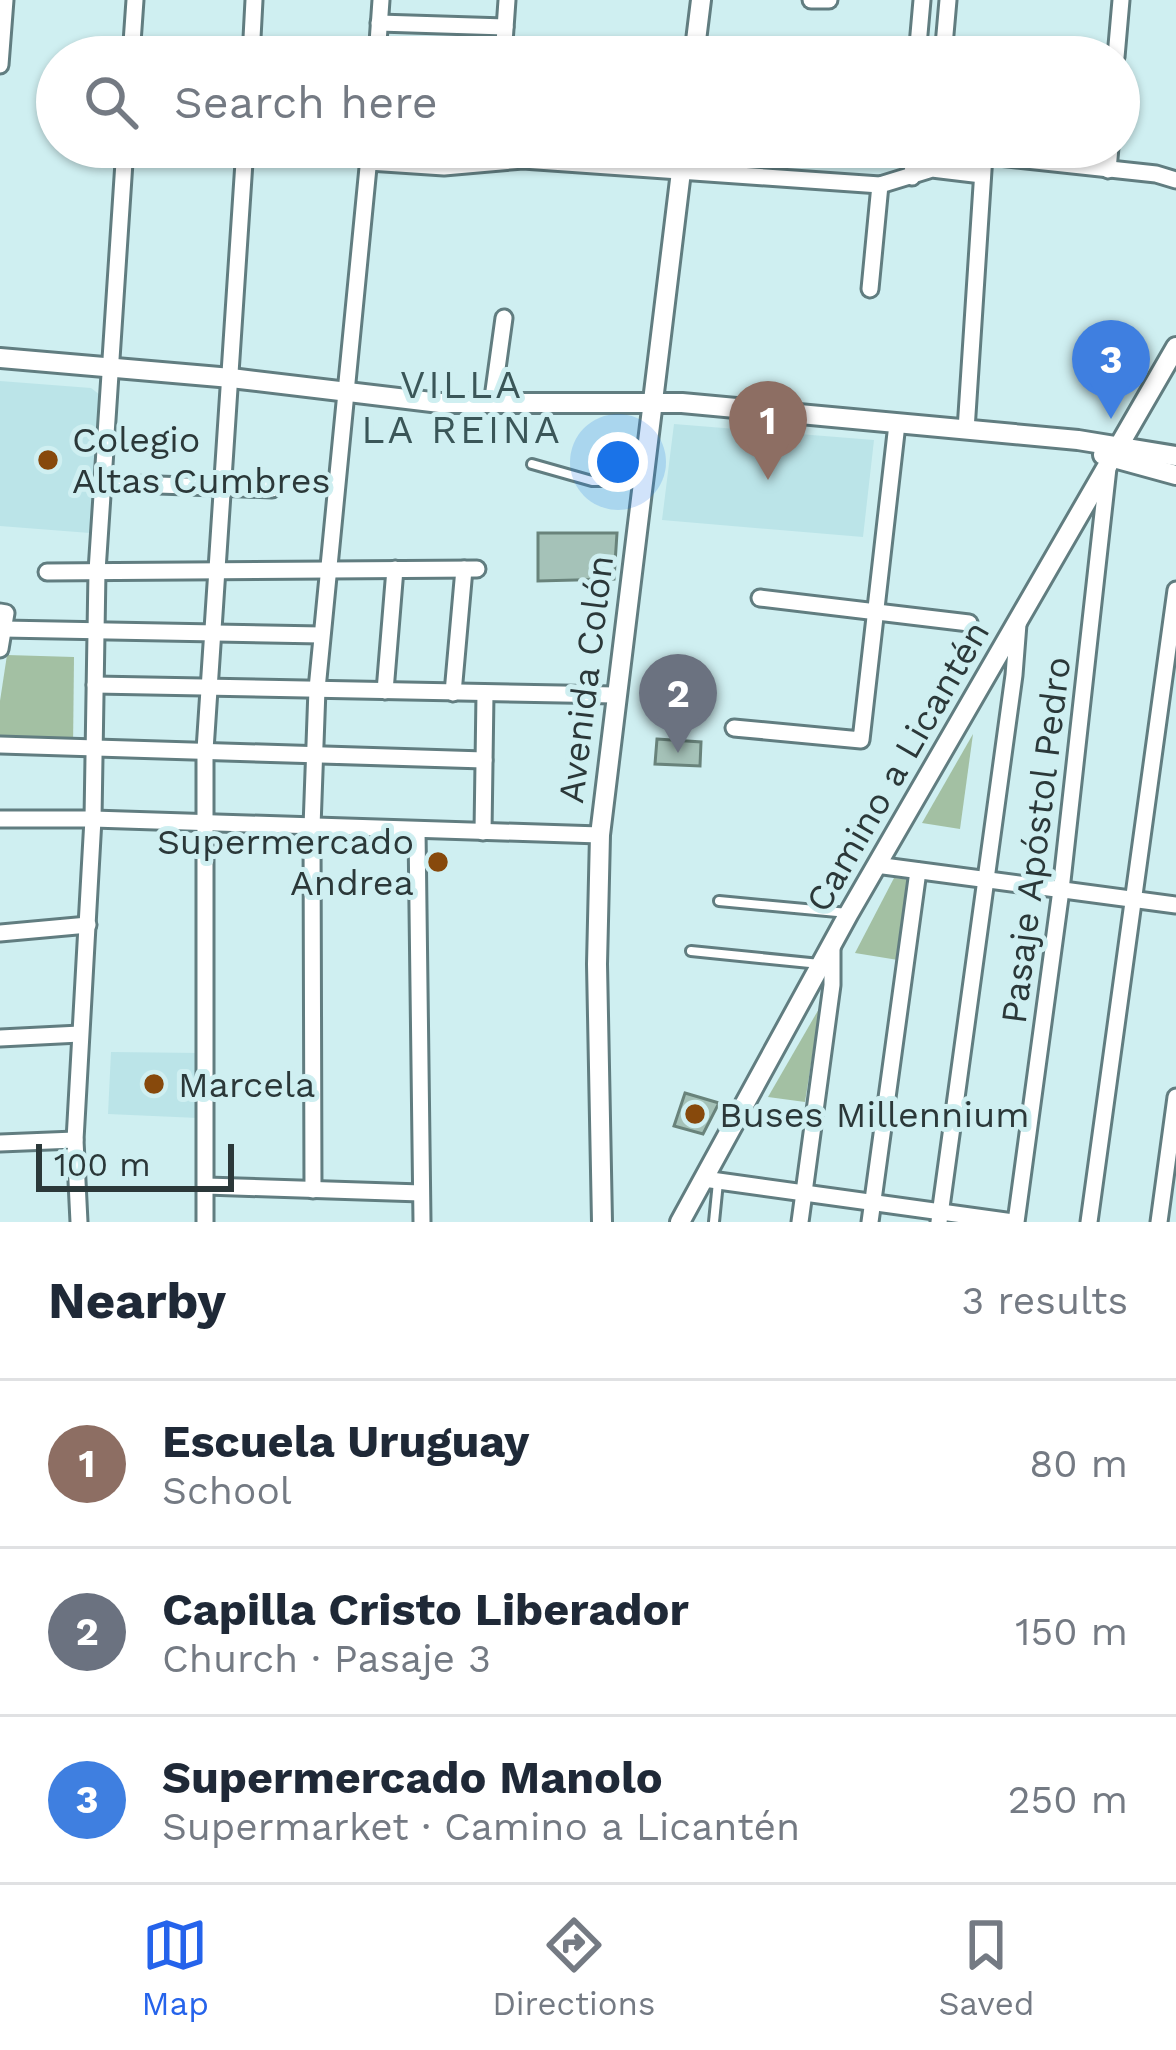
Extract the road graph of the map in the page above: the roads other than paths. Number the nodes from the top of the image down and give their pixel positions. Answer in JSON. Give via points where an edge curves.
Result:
{"nodes":[{"id":1,"x":5,"y":0,"type":"edge"},
{"id":2,"x":135,"y":0,"type":"edge"},
{"id":3,"x":254,"y":0,"type":"edge"},
{"id":4,"x":381,"y":0,"type":"edge"},
{"id":5,"x":507,"y":0,"type":"edge"},
{"id":6,"x":700,"y":0,"type":"edge"},
{"id":7,"x":811,"y":0,"type":"edge"},
{"id":8,"x":829,"y":0,"type":"edge"},
{"id":9,"x":922,"y":0,"type":"edge"},
{"id":10,"x":948,"y":0,"type":"edge"},
{"id":11,"x":1120,"y":0,"type":"edge"},
{"id":12,"x":379,"y":23,"type":"junction"},
{"id":13,"x":505,"y":27,"type":"junction"},
{"id":14,"x":132,"y":36,"type":"edge"},
{"id":15,"x":251,"y":36,"type":"edge"},
{"id":16,"x":378,"y":36,"type":"edge"},
{"id":17,"x":504,"y":36,"type":"edge"},
{"id":18,"x":696,"y":36,"type":"edge"},
{"id":19,"x":919,"y":36,"type":"edge"},
{"id":20,"x":944,"y":36,"type":"edge"},
{"id":21,"x":1117,"y":36,"type":"edge"},
{"id":22,"x":0,"y":64,"type":"edge"},
{"id":23,"x":124,"y":168,"type":"edge"},
{"id":24,"x":244,"y":168,"type":"edge"},
{"id":25,"x":369,"y":168,"type":"edge"},
{"id":26,"x":664,"y":168,"type":"edge"},
{"id":27,"x":913,"y":168,"type":"edge"},
{"id":28,"x":983,"y":168,"type":"edge"},
{"id":29,"x":1091,"y":168,"type":"edge"},
{"id":30,"x":682,"y":169,"type":"junction"},
{"id":31,"x":932,"y":170,"type":"joint"},
{"id":32,"x":1108,"y":170,"type":"joint"},
{"id":33,"x":912,"y":176,"type":"junction"},
{"id":34,"x":982,"y":176,"type":"junction"},
{"id":35,"x":1176,"y":181,"type":"edge"},
{"id":36,"x":880,"y":185,"type":"junction"},
{"id":37,"x":870,"y":289,"type":"dead end"},
{"id":38,"x":504,"y":318,"type":"dead end"},
{"id":39,"x":1176,"y":347,"type":"edge"},
{"id":40,"x":0,"y":358,"type":"edge"},
{"id":41,"x":110,"y":368,"type":"junction"},
{"id":42,"x":1168,"y":376,"type":"edge"},
{"id":43,"x":231,"y":378,"type":"junction"},
{"id":44,"x":347,"y":391,"type":"junction"},
{"id":45,"x":653,"y":404,"type":"junction"},
{"id":46,"x":492,"y":405,"type":"junction"},
{"id":47,"x":897,"y":424,"type":"junction"},
{"id":48,"x":966,"y":430,"type":"junction"},
{"id":49,"x":1176,"y":456,"type":"edge"},
{"id":50,"x":1113,"y":457,"type":"junction"},
{"id":51,"x":532,"y":464,"type":"dead end"},
{"id":52,"x":1176,"y":475,"type":"edge"},
{"id":53,"x":643,"y":482,"type":"junction"},
{"id":54,"x":103,"y":483,"type":"junction"},
{"id":55,"x":222,"y":487,"type":"junction"},
{"id":56,"x":272,"y":489,"type":"dead end"},
{"id":57,"x":215,"y":569,"type":"junction"},
{"id":58,"x":395,"y":569,"type":"junction"},
{"id":59,"x":331,"y":570,"type":"junction"},
{"id":60,"x":98,"y":571,"type":"junction"},
{"id":61,"x":47,"y":572,"type":"dead end"},
{"id":62,"x":1176,"y":590,"type":"edge"},
{"id":63,"x":760,"y":598,"type":"dead end"},
{"id":64,"x":875,"y":615,"type":"junction"},
{"id":65,"x":3,"y":618,"type":"edge"},
{"id":66,"x":1018,"y":622,"type":"junction"},
{"id":67,"x":969,"y":623,"type":"dead end"},
{"id":68,"x":95,"y":633,"type":"junction"},
{"id":69,"x":210,"y":633,"type":"junction"},
{"id":70,"x":321,"y":635,"type":"junction"},
{"id":71,"x":0,"y":649,"type":"edge"},
{"id":72,"x":95,"y":685,"type":"junction"},
{"id":73,"x":208,"y":686,"type":"junction"},
{"id":74,"x":317,"y":689,"type":"junction"},
{"id":75,"x":386,"y":692,"type":"junction"},
{"id":76,"x":453,"y":693,"type":"junction"},
{"id":77,"x":485,"y":694,"type":"junction"},
{"id":78,"x":615,"y":695,"type":"junction"},
{"id":79,"x":734,"y":728,"type":"dead end"},
{"id":80,"x":0,"y":745,"type":"edge"},
{"id":81,"x":93,"y":747,"type":"junction"},
{"id":82,"x":205,"y":750,"type":"junction"},
{"id":83,"x":315,"y":755,"type":"junction"},
{"id":84,"x":484,"y":760,"type":"junction"},
{"id":85,"x":93,"y":819,"type":"junction"},
{"id":86,"x":0,"y":820,"type":"edge"},
{"id":87,"x":202,"y":825,"type":"junction"},
{"id":88,"x":312,"y":826,"type":"junction"},
{"id":89,"x":417,"y":830,"type":"junction"},
{"id":90,"x":483,"y":832,"type":"junction"},
{"id":91,"x":600,"y":835,"type":"junction"},
{"id":92,"x":876,"y":866,"type":"junction"},
{"id":93,"x":918,"y":871,"type":"junction"},
{"id":94,"x":986,"y":880,"type":"junction"},
{"id":95,"x":1061,"y":890,"type":"junction"},
{"id":96,"x":1134,"y":899,"type":"junction"},
{"id":97,"x":718,"y":902,"type":"dead end"},
{"id":98,"x":1176,"y":905,"type":"edge"},
{"id":99,"x":849,"y":913,"type":"junction"},
{"id":100,"x":88,"y":926,"type":"junction"},
{"id":101,"x":0,"y":933,"type":"edge"},
{"id":102,"x":832,"y":946,"type":"junction"},
{"id":103,"x":691,"y":951,"type":"dead end"},
{"id":104,"x":821,"y":964,"type":"junction"},
{"id":105,"x":80,"y":1034,"type":"junction"},
{"id":106,"x":0,"y":1038,"type":"edge"},
{"id":107,"x":1176,"y":1097,"type":"edge"},
{"id":108,"x":75,"y":1141,"type":"junction"},
{"id":109,"x":0,"y":1143,"type":"edge"},
{"id":110,"x":711,"y":1180,"type":"junction"},
{"id":111,"x":206,"y":1186,"type":"junction"},
{"id":112,"x":313,"y":1190,"type":"junction"},
{"id":113,"x":421,"y":1193,"type":"junction"},
{"id":114,"x":804,"y":1193,"type":"junction"},
{"id":115,"x":872,"y":1202,"type":"junction"},
{"id":116,"x":940,"y":1217,"type":"edge"},
{"id":117,"x":79,"y":1222,"type":"edge"},
{"id":118,"x":205,"y":1222,"type":"edge"},
{"id":119,"x":422,"y":1222,"type":"edge"},
{"id":120,"x":602,"y":1222,"type":"edge"},
{"id":121,"x":680,"y":1222,"type":"edge"},
{"id":122,"x":714,"y":1222,"type":"edge"},
{"id":123,"x":800,"y":1222,"type":"edge"},
{"id":124,"x":870,"y":1222,"type":"edge"},
{"id":125,"x":1015,"y":1222,"type":"edge"},
{"id":126,"x":1090,"y":1222,"type":"edge"},
{"id":127,"x":1159,"y":1222,"type":"edge"}],
"edges":[{"from":1,"to":22,"type":"street"},
{"from":2,"to":14,"type":"street"},
{"from":3,"to":15,"type":"street"},
{"from":4,"to":12,"type":"street"},
{"from":5,"to":13,"type":"street"},
{"from":6,"to":18,"type":"street"},
{"from":7,"to":8,"type":"street"},
{"from":9,"to":19,"type":"street"},
{"from":10,"to":20,"type":"street"},
{"from":11,"to":21,"type":"street"},
{"from":12,"to":13,"type":"street"},
{"from":12,"to":16,"type":"street"},
{"from":13,"to":17,"type":"street"},
{"from":23,"to":41,"type":"street"},
{"from":24,"to":43,"type":"street"},
{"from":25,"to":44,"type":"street"},
{"from":26,"to":30,"type":"street"},
{"from":27,"to":33,"type":"street"},
{"from":28,"to":34,"type":"street"},
{"from":29,"to":32,"type":"street"},
{"from":30,"to":36,"type":"street"},
{"from":30,"to":45,"type":"street","name":"Avenida Colón"},
{"from":31,"to":33,"type":"street"},
{"from":31,"to":34,"type":"street"},
{"from":32,"to":35,"type":"street"},
{"from":33,"to":36,"type":"street"},
{"from":34,"to":48,"type":"street"},
{"from":36,"to":37,"type":"street"},
{"from":38,"to":46,"type":"street"},
{"from":39,"to":42,"type":"street","name":"Camino a Licantén"},
{"from":40,"to":41,"type":"street"},
{"from":41,"to":43,"type":"street"},
{"from":41,"to":54,"type":"street"},
{"from":42,"to":50,"type":"street","name":"Camino a Licantén"},
{"from":43,"to":44,"type":"street"},
{"from":43,"to":55,"type":"street"},
{"from":44,"to":46,"type":"street"},
{"from":44,"to":59,"type":"street"},
{"from":45,"to":46,"type":"street"},
{"from":45,"to":47,"type":"street"},
{"from":45,"to":53,"type":"street","name":"Avenida Colón"},
{"from":47,"to":48,"type":"street"},
{"from":47,"to":64,"type":"street"},
{"from":48,"to":50,"type":"street","via":[[1078,440]]},
{"from":49,"to":50,"type":"street"},
{"from":50,"to":52,"type":"street"},
{"from":50,"to":66,"type":"street","name":"Camino a Licantén"},
{"from":50,"to":95,"type":"street","name":"Pasaje Apóstol Pedro"},
{"from":51,"to":53,"type":"lane","via":[[592,481]]},
{"from":53,"to":78,"type":"street","name":"Avenida Colón"},
{"from":54,"to":55,"type":"street"},
{"from":54,"to":60,"type":"street"},
{"from":55,"to":56,"type":"street"},
{"from":55,"to":57,"type":"street"},
{"from":57,"to":59,"type":"street"},
{"from":57,"to":60,"type":"street"},
{"from":57,"to":69,"type":"street"},
{"from":58,"to":59,"type":"street"},
{"from":58,"to":75,"type":"street"},
{"from":58,"to":76,"type":"street","via":[[471,568]]},
{"from":59,"to":70,"type":"street"},
{"from":60,"to":61,"type":"street"},
{"from":60,"to":68,"type":"street"},
{"from":62,"to":96,"type":"street"},
{"from":63,"to":64,"type":"street"},
{"from":64,"to":67,"type":"street"},
{"from":64,"to":79,"type":"street","via":[[861,740]]},
{"from":65,"to":68,"type":"street"},
{"from":65,"to":71,"type":"street"},
{"from":66,"to":92,"type":"street","name":"Camino a Licantén"},
{"from":66,"to":94,"type":"street"},
{"from":68,"to":69,"type":"street"},
{"from":68,"to":72,"type":"street"},
{"from":69,"to":70,"type":"street"},
{"from":69,"to":73,"type":"street"},
{"from":70,"to":74,"type":"street"},
{"from":72,"to":73,"type":"street"},
{"from":72,"to":81,"type":"street"},
{"from":73,"to":74,"type":"street"},
{"from":73,"to":82,"type":"street"},
{"from":74,"to":75,"type":"street"},
{"from":74,"to":83,"type":"street"},
{"from":75,"to":76,"type":"street"},
{"from":76,"to":77,"type":"street"},
{"from":77,"to":78,"type":"street"},
{"from":77,"to":84,"type":"street"},
{"from":78,"to":91,"type":"street","name":"Avenida Colón"},
{"from":80,"to":81,"type":"street"},
{"from":81,"to":82,"type":"street"},
{"from":81,"to":85,"type":"street"},
{"from":82,"to":83,"type":"street"},
{"from":82,"to":87,"type":"street"},
{"from":83,"to":84,"type":"street"},
{"from":83,"to":88,"type":"street"},
{"from":84,"to":90,"type":"street"},
{"from":85,"to":86,"type":"street"},
{"from":85,"to":87,"type":"street"},
{"from":85,"to":100,"type":"street"},
{"from":87,"to":88,"type":"street"},
{"from":87,"to":111,"type":"street"},
{"from":88,"to":89,"type":"street"},
{"from":88,"to":112,"type":"street"},
{"from":89,"to":90,"type":"street"},
{"from":89,"to":113,"type":"street"},
{"from":90,"to":91,"type":"street"},
{"from":91,"to":120,"type":"street","name":"Avenida Colón"},
{"from":92,"to":93,"type":"street"},
{"from":92,"to":99,"type":"street","name":"Camino a Licantén"},
{"from":93,"to":94,"type":"street"},
{"from":93,"to":115,"type":"street"},
{"from":94,"to":95,"type":"street"},
{"from":94,"to":116,"type":"street"},
{"from":95,"to":96,"type":"street"},
{"from":95,"to":125,"type":"street","name":"Pasaje Apóstol Pedro"},
{"from":96,"to":98,"type":"street"},
{"from":96,"to":126,"type":"street"},
{"from":97,"to":99,"type":"lane"},
{"from":99,"to":102,"type":"street","name":"Camino a Licantén"},
{"from":100,"to":101,"type":"street"},
{"from":100,"to":105,"type":"street"},
{"from":102,"to":104,"type":"street","name":"Camino a Licantén"},
{"from":102,"to":114,"type":"street"},
{"from":103,"to":104,"type":"lane"},
{"from":104,"to":110,"type":"street","name":"Camino a Licantén"},
{"from":105,"to":106,"type":"street"},
{"from":105,"to":108,"type":"street"},
{"from":107,"to":127,"type":"street"},
{"from":108,"to":109,"type":"street"},
{"from":108,"to":117,"type":"street"},
{"from":110,"to":114,"type":"street"},
{"from":110,"to":121,"type":"street","name":"Camino a Licantén"},
{"from":110,"to":122,"type":"lane"},
{"from":111,"to":112,"type":"street"},
{"from":111,"to":118,"type":"street"},
{"from":112,"to":113,"type":"street"},
{"from":113,"to":119,"type":"street"},
{"from":114,"to":115,"type":"street"},
{"from":114,"to":123,"type":"street"},
{"from":115,"to":116,"type":"street"},
{"from":115,"to":124,"type":"street"},
{"from":116,"to":125,"type":"street"}]}
